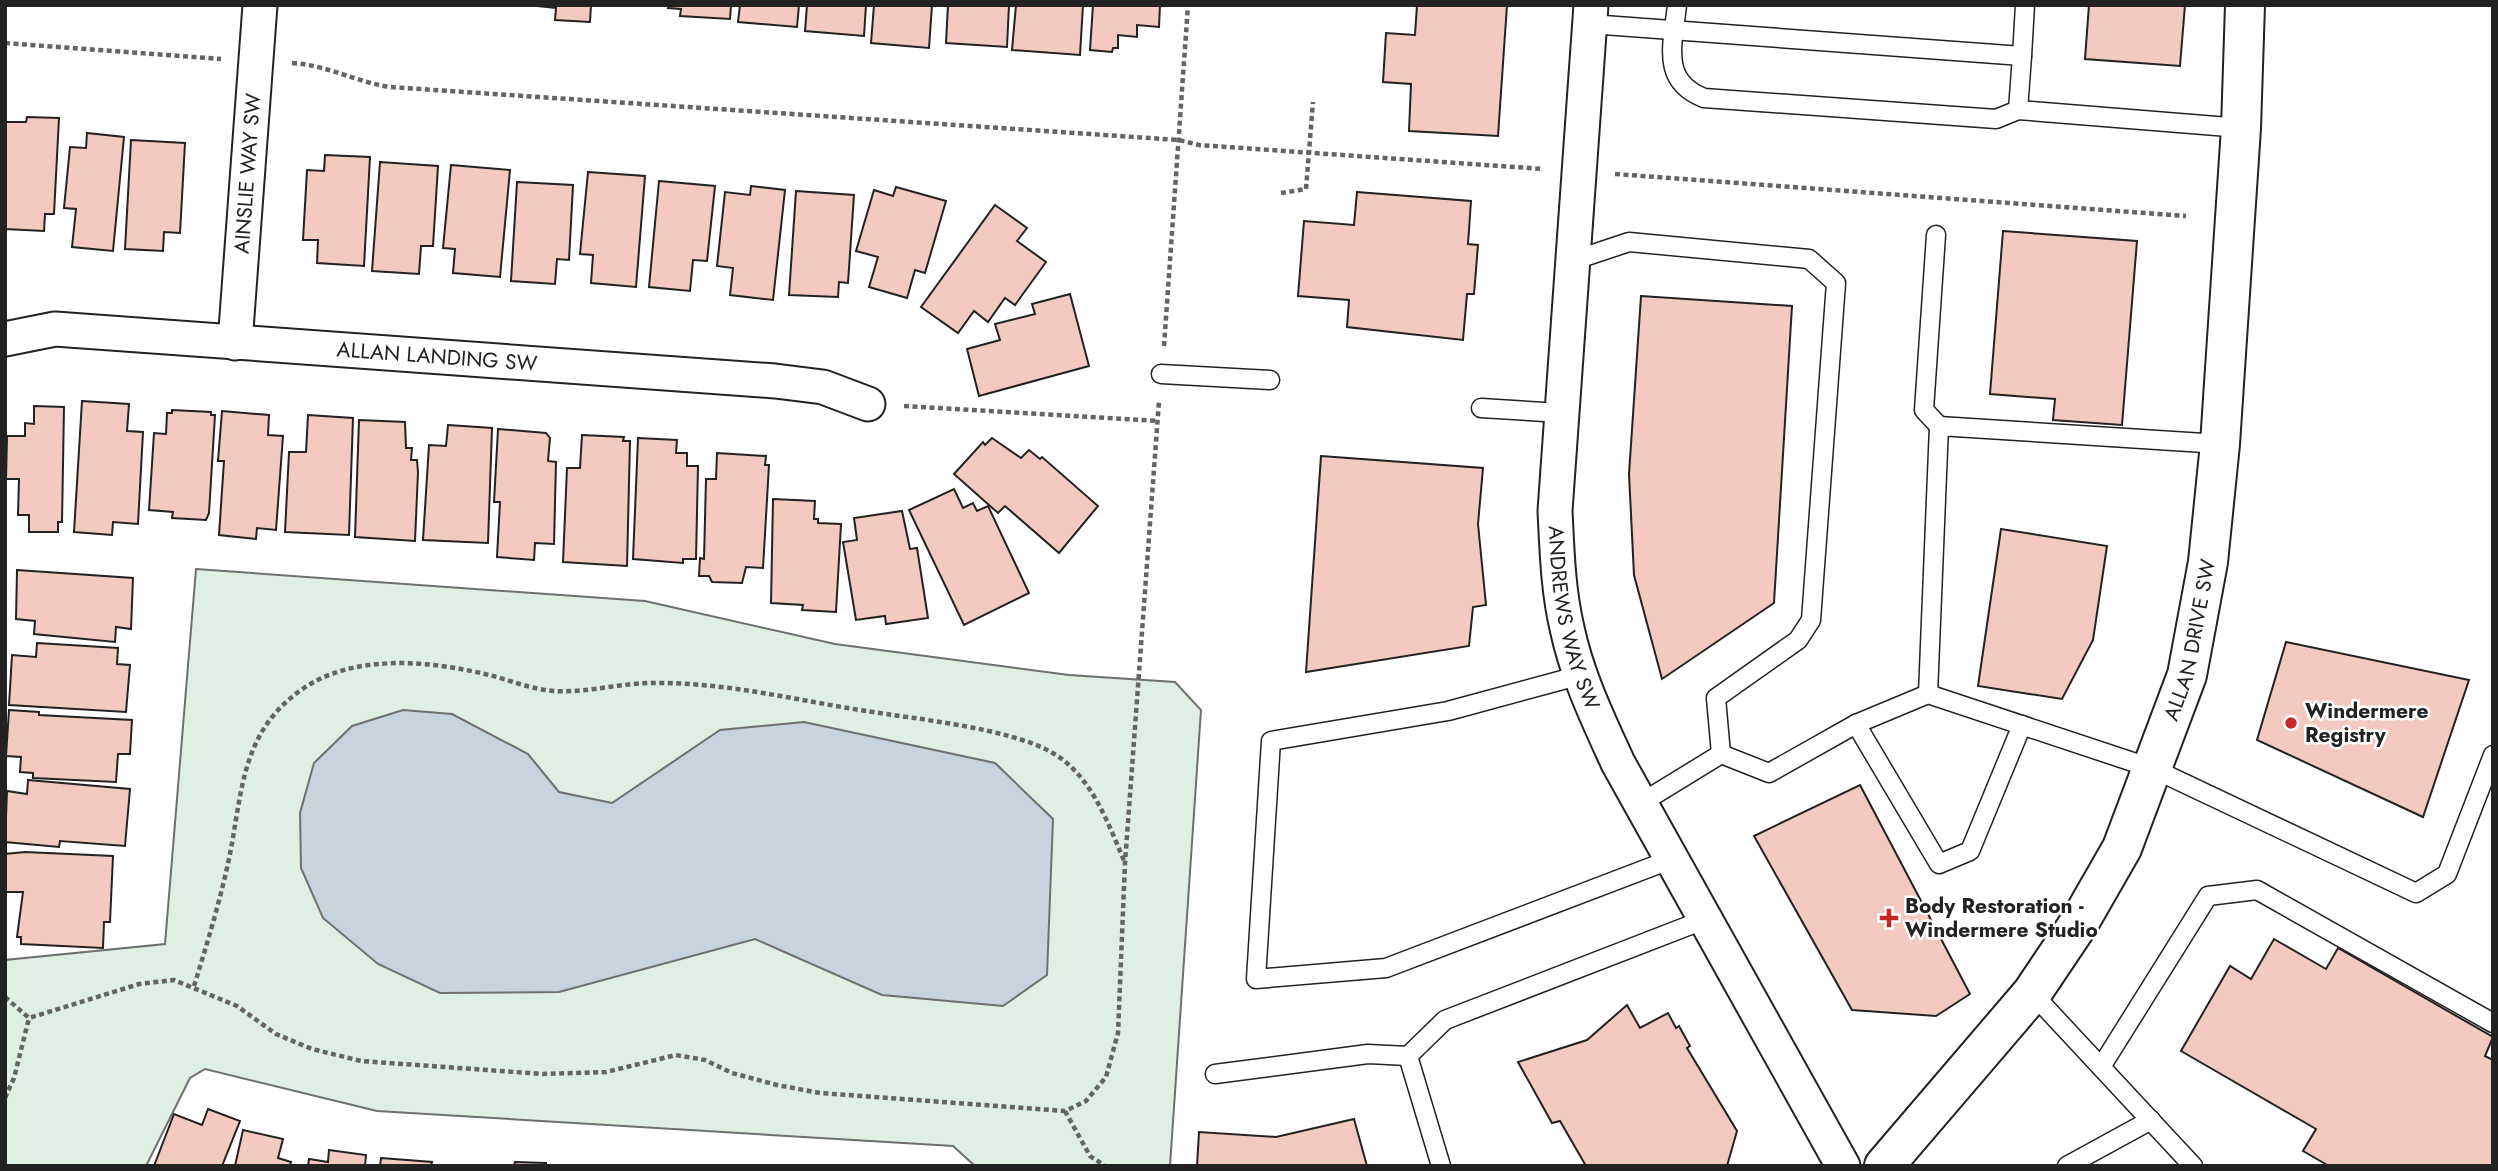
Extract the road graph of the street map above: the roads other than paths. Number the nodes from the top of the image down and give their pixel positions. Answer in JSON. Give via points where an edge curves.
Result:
{"nodes":[{"id":1,"x":260,"y":5,"type":"edge"},
{"id":2,"x":1677,"y":5,"type":"edge"},
{"id":3,"x":2025,"y":5,"type":"edge"},
{"id":4,"x":2247,"y":12,"type":"edge"},
{"id":5,"x":1590,"y":15,"type":"edge"},
{"id":6,"x":1675,"y":29,"type":"junction"},
{"id":7,"x":2022,"y":56,"type":"junction"},
{"id":8,"x":2018,"y":110,"type":"junction"},
{"id":9,"x":2241,"y":128,"type":"junction"},
{"id":10,"x":1936,"y":235,"type":"dead end"},
{"id":11,"x":1572,"y":261,"type":"junction"},
{"id":12,"x":5,"y":339,"type":"edge"},
{"id":13,"x":235,"y":343,"type":"junction"},
{"id":14,"x":1161,"y":374,"type":"road end"},
{"id":15,"x":1269,"y":380,"type":"dead end"},
{"id":16,"x":868,"y":404,"type":"road end"},
{"id":17,"x":1482,"y":408,"type":"dead end"},
{"id":18,"x":1561,"y":413,"type":"junction"},
{"id":19,"x":1939,"y":426,"type":"junction"},
{"id":20,"x":2220,"y":444,"type":"junction"},
{"id":21,"x":1581,"y":675,"type":"junction"},
{"id":22,"x":1928,"y":694,"type":"junction"},
{"id":23,"x":1856,"y":724,"type":"junction"},
{"id":24,"x":2022,"y":725,"type":"junction"},
{"id":25,"x":1721,"y":754,"type":"junction"},
{"id":26,"x":2493,"y":755,"type":"edge"},
{"id":27,"x":2154,"y":769,"type":"junction"},
{"id":28,"x":1641,"y":803,"type":"junction"},
{"id":29,"x":1672,"y":859,"type":"junction"},
{"id":30,"x":1706,"y":919,"type":"junction"},
{"id":31,"x":2032,"y":993,"type":"junction"},
{"id":32,"x":2493,"y":1023,"type":"edge"},
{"id":33,"x":1408,"y":1056,"type":"junction"},
{"id":34,"x":2101,"y":1067,"type":"junction"},
{"id":35,"x":1215,"y":1074,"type":"dead end"},
{"id":36,"x":2151,"y":1120,"type":"junction"},
{"id":37,"x":1441,"y":1166,"type":"edge"},
{"id":38,"x":1843,"y":1166,"type":"edge"},
{"id":39,"x":1884,"y":1166,"type":"edge"},
{"id":40,"x":2067,"y":1166,"type":"edge"},
{"id":41,"x":2193,"y":1166,"type":"edge"}],
"edges":[{"from":1,"to":13,"type":"street","name":"AINSLIE WAY SW"},
{"from":2,"to":6,"type":"lane"},
{"from":3,"to":7,"type":"lane"},
{"from":4,"to":9,"type":"street","name":"ALLAN DRIVE SW"},
{"from":5,"to":6,"type":"lane"},
{"from":5,"to":11,"type":"street","name":"ANDREWS WAY SW"},
{"from":6,"to":7,"type":"lane"},
{"from":6,"to":8,"type":"lane","via":[[1672,64],[1677,80],[1687,92],[1704,98],[1996,119]]},
{"from":7,"to":8,"type":"lane"},
{"from":8,"to":9,"type":"lane"},
{"from":9,"to":20,"type":"street","name":"ALLAN DRIVE SW"},
{"from":10,"to":19,"type":"lane","via":[[1924,410]]},
{"from":11,"to":18,"type":"street","name":"ANDREWS WAY SW"},
{"from":11,"to":25,"type":"lane","via":[[1629,242],[1809,259],[1836,283],[1811,620],[1798,640],[1716,698]]},
{"from":12,"to":13,"type":"street","name":"ALLAN LANDING SW","via":[[55,329]]},
{"from":13,"to":16,"type":"street","name":"ALLAN LANDING SW","via":[[775,381],[823,387]]},
{"from":14,"to":15,"type":"lane"},
{"from":17,"to":18,"type":"lane"},
{"from":18,"to":21,"type":"street","name":"ANDREWS WAY SW","via":[[1555,511],[1558,570],[1567,628]]},
{"from":19,"to":20,"type":"lane"},
{"from":19,"to":22,"type":"lane"},
{"from":20,"to":27,"type":"street","name":"ALLAN DRIVE SW","via":[[2208,562],[2187,675]]},
{"from":21,"to":28,"type":"street","name":"ANDREWS WAY SW"},
{"from":21,"to":29,"type":"lane","via":[[1448,711],[1270,741],[1256,979],[1386,968]]},
{"from":22,"to":23,"type":"lane"},
{"from":22,"to":24,"type":"lane"},
{"from":23,"to":24,"type":"lane","via":[[1939,864],[1970,851]]},
{"from":23,"to":25,"type":"lane","via":[[1769,773]]},
{"from":24,"to":27,"type":"lane"},
{"from":25,"to":28,"type":"lane"},
{"from":26,"to":27,"type":"lane","via":[[2447,874],[2416,893]]},
{"from":27,"to":31,"type":"street","name":"ALLAN DRIVE SW","via":[[2122,848]]},
{"from":28,"to":29,"type":"street","name":"ANDREWS WAY SW"},
{"from":29,"to":30,"type":"street","name":"ANDREWS WAY SW"},
{"from":30,"to":33,"type":"lane","via":[[1445,1020]]},
{"from":30,"to":38,"type":"street","name":"ANDREWS WAY SW"},
{"from":31,"to":34,"type":"lane"},
{"from":31,"to":39,"type":"street","name":"ALLAN DRIVE SW"},
{"from":32,"to":34,"type":"lane","via":[[2257,890],[2208,896]]},
{"from":33,"to":35,"type":"lane","via":[[1368,1054]]},
{"from":33,"to":37,"type":"lane"},
{"from":34,"to":36,"type":"lane"},
{"from":36,"to":40,"type":"lane"},
{"from":36,"to":41,"type":"lane"}]}
